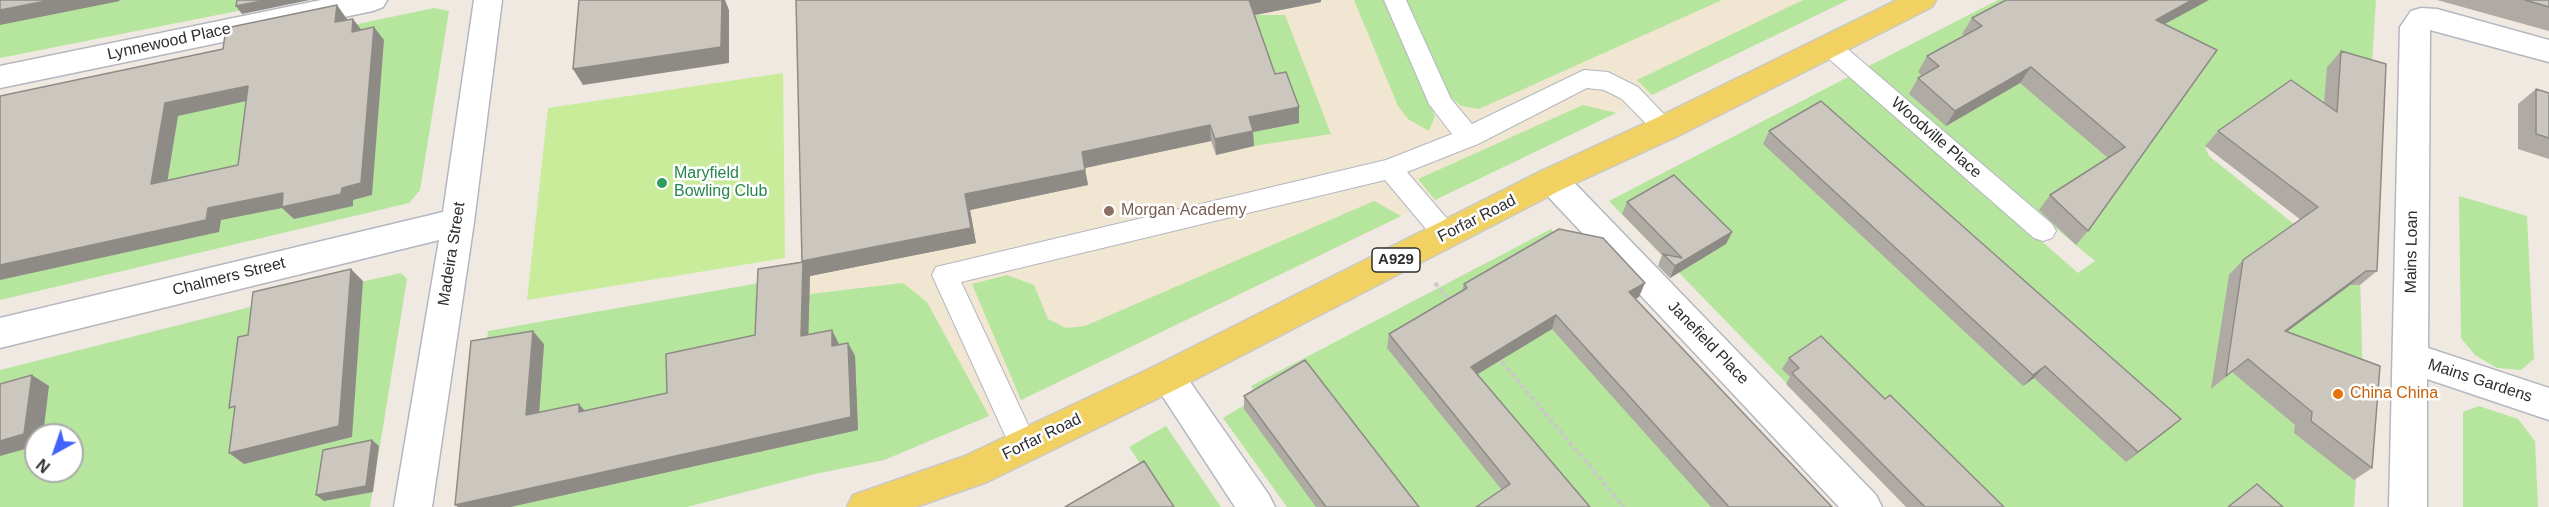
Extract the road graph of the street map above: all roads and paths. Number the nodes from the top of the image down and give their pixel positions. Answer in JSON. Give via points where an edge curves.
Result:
{"nodes":[{"id":1,"x":373,"y":0,"type":"edge"},
{"id":2,"x":488,"y":0,"type":"edge"},
{"id":3,"x":1395,"y":0,"type":"edge"},
{"id":4,"x":1922,"y":0,"type":"edge"},
{"id":5,"x":2418,"y":10,"type":"edge"},
{"id":6,"x":1829,"y":46,"type":"junction"},
{"id":7,"x":2549,"y":51,"type":"edge"},
{"id":8,"x":0,"y":77,"type":"edge"},
{"id":9,"x":1665,"y":128,"type":"junction"},
{"id":10,"x":1469,"y":136,"type":"junction"},
{"id":11,"x":1390,"y":169,"type":"junction"},
{"id":12,"x":1552,"y":180,"type":"junction"},
{"id":13,"x":458,"y":222,"type":"junction"},
{"id":14,"x":2043,"y":231,"type":"dead end"},
{"id":15,"x":1446,"y":235,"type":"junction"},
{"id":16,"x":1410,"y":253,"type":"junction"},
{"id":17,"x":1456,"y":307,"type":"edge"},
{"id":18,"x":0,"y":333,"type":"edge"},
{"id":19,"x":1494,"y":353,"type":"edge"},
{"id":20,"x":2411,"y":358,"type":"junction"},
{"id":21,"x":1167,"y":377,"type":"junction"},
{"id":22,"x":2549,"y":404,"type":"edge"},
{"id":23,"x":1024,"y":446,"type":"junction"},
{"id":24,"x":413,"y":507,"type":"edge"},
{"id":25,"x":866,"y":507,"type":"edge"},
{"id":26,"x":1256,"y":507,"type":"edge"},
{"id":27,"x":1624,"y":507,"type":"edge"},
{"id":28,"x":1863,"y":507,"type":"edge"},
{"id":29,"x":2408,"y":507,"type":"edge"}],
"edges":[{"from":1,"to":8,"type":"street","name":"Lynnewood Place"},
{"from":2,"to":13,"type":"street","name":"Madeira Street"},
{"from":3,"to":10,"type":"lane","via":[[1441,104]]},
{"from":4,"to":6,"type":"main road","name":"Forfar Road","number":"A929"},
{"from":5,"to":7,"type":"street","via":[[2436,20]]},
{"from":5,"to":20,"type":"street","name":"Mains Loan"},
{"from":6,"to":9,"type":"main road","name":"Forfar Road","number":"A929"},
{"from":6,"to":14,"type":"lane","name":"Woodville Place"},
{"from":9,"to":10,"type":"lane","via":[[1630,93],[1608,81],[1584,79]]},
{"from":9,"to":12,"type":"main road","name":"Forfar Road","number":"A929"},
{"from":10,"to":11,"type":"lane"},
{"from":11,"to":15,"type":"lane"},
{"from":11,"to":23,"type":"lane","via":[[945,275]]},
{"from":12,"to":15,"type":"main road","name":"Forfar Road","number":"A929"},
{"from":12,"to":28,"type":"street","name":"Janefield Place"},
{"from":13,"to":18,"type":"street","name":"Chalmers Street"},
{"from":13,"to":24,"type":"street","name":"Madeira Street"},
{"from":15,"to":16,"type":"main road","name":"Forfar Road","number":"A929"},
{"from":16,"to":17,"type":"path"},
{"from":16,"to":21,"type":"main road","name":"Forfar Road","number":"A929"},
{"from":19,"to":27,"type":"path"},
{"from":20,"to":22,"type":"street","name":"Mains Gardens"},
{"from":20,"to":29,"type":"street","name":"Mains Loan"},
{"from":21,"to":23,"type":"main road","name":"Forfar Road","number":"A929"},
{"from":21,"to":26,"type":"street"},
{"from":23,"to":25,"type":"main road","name":"Forfar Road","number":"A929","via":[[974,470]]}]}
